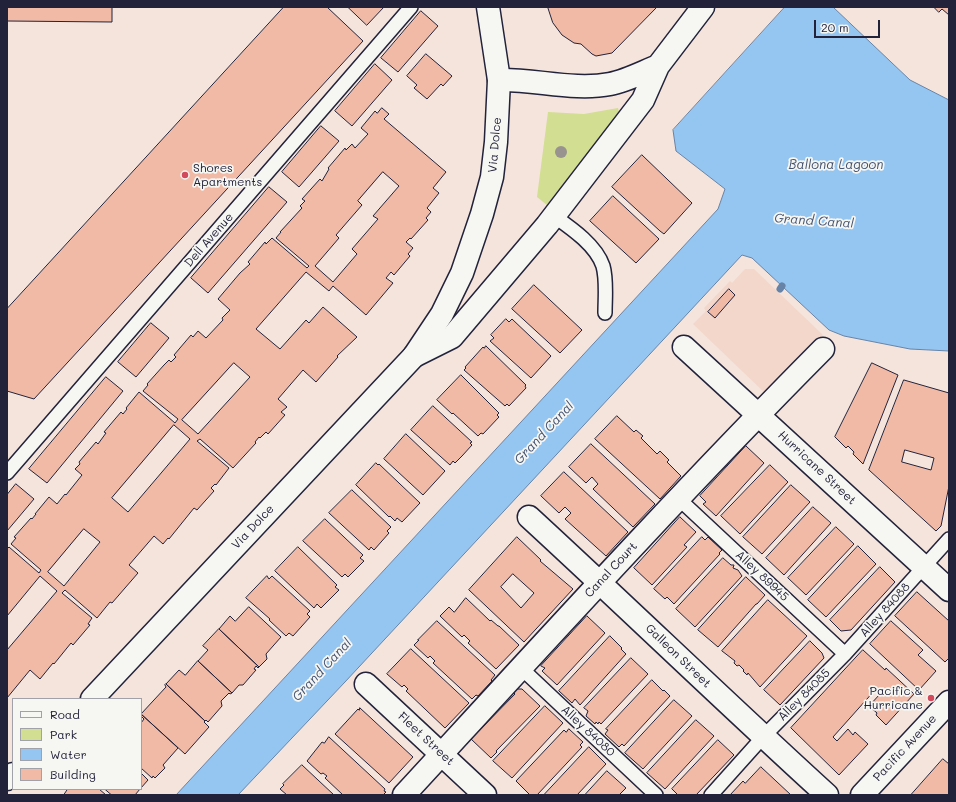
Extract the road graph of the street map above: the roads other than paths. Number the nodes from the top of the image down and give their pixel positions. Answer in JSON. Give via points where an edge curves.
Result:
{"nodes":[{"id":1,"x":411,"y":7,"type":"edge"},
{"id":2,"x":488,"y":7,"type":"edge"},
{"id":3,"x":703,"y":7,"type":"edge"},
{"id":4,"x":658,"y":66,"type":"junction"},
{"id":5,"x":499,"y":80,"type":"junction"},
{"id":6,"x":554,"y":216,"type":"junction"},
{"id":7,"x":605,"y":312,"type":"dead end"},
{"id":8,"x":684,"y":347,"type":"dead end"},
{"id":9,"x":823,"y":349,"type":"dead end"},
{"id":10,"x":414,"y":356,"type":"junction"},
{"id":11,"x":758,"y":414,"type":"junction"},
{"id":12,"x":7,"y":472,"type":"edge"},
{"id":13,"x":679,"y":499,"type":"junction"},
{"id":14,"x":529,"y":517,"type":"dead end"},
{"id":15,"x":949,"y":539,"type":"edge"},
{"id":16,"x":924,"y":567,"type":"junction"},
{"id":17,"x":600,"y":582,"type":"junction"},
{"id":18,"x":949,"y":590,"type":"edge"},
{"id":19,"x":845,"y":654,"type":"junction"},
{"id":20,"x":521,"y":668,"type":"junction"},
{"id":21,"x":366,"y":684,"type":"dead end"},
{"id":22,"x":93,"y":698,"type":"edge"},
{"id":23,"x":949,"y":702,"type":"edge"},
{"id":24,"x":763,"y":737,"type":"junction"},
{"id":25,"x":442,"y":754,"type":"junction"},
{"id":26,"x":404,"y":795,"type":"edge"},
{"id":27,"x":485,"y":795,"type":"edge"},
{"id":28,"x":656,"y":795,"type":"edge"},
{"id":29,"x":711,"y":795,"type":"edge"},
{"id":30,"x":827,"y":795,"type":"edge"},
{"id":31,"x":862,"y":795,"type":"edge"}],
"edges":[{"from":1,"to":12,"type":"lane","name":"Dell Avenue"},
{"from":2,"to":5,"type":"street","name":"Via Dolce"},
{"from":3,"to":4,"type":"street","name":"Via Dolce"},
{"from":4,"to":5,"type":"street","via":[[611,84],[588,87]]},
{"from":4,"to":6,"type":"street","name":"Via Dolce","via":[[643,100]]},
{"from":5,"to":10,"type":"street","name":"Via Dolce","via":[[492,178],[482,214],[462,273],[442,314]]},
{"from":6,"to":7,"type":"lane","via":[[592,247],[602,266]]},
{"from":6,"to":10,"type":"street","name":"Via Dolce","via":[[452,338]]},
{"from":8,"to":11,"type":"street","name":"Hurricane Street"},
{"from":9,"to":11,"type":"street","name":"Canal Court"},
{"from":10,"to":22,"type":"street","name":"Via Dolce"},
{"from":11,"to":13,"type":"street","name":"Canal Court"},
{"from":11,"to":16,"type":"street","name":"Hurricane Street"},
{"from":13,"to":17,"type":"street","name":"Canal Court"},
{"from":13,"to":19,"type":"lane","name":"Alley 89945"},
{"from":14,"to":17,"type":"street","name":"Galleon Street"},
{"from":15,"to":16,"type":"lane","name":"Alley 84088"},
{"from":16,"to":18,"type":"street","name":"Hurricane Street"},
{"from":16,"to":19,"type":"lane","name":"Alley 84088"},
{"from":17,"to":20,"type":"street","name":"Canal Court"},
{"from":17,"to":24,"type":"street","name":"Galleon Street"},
{"from":19,"to":24,"type":"lane","name":"Alley 84085"},
{"from":20,"to":25,"type":"street","name":"Canal Court"},
{"from":20,"to":28,"type":"lane","name":"Alley 84080"},
{"from":21,"to":25,"type":"street","name":"Fleet Street"},
{"from":23,"to":31,"type":"street","name":"Pacific Avenue"},
{"from":24,"to":29,"type":"lane","name":"Alley 84085"},
{"from":24,"to":30,"type":"street","name":"Galleon Street"},
{"from":25,"to":26,"type":"street","name":"Canal Court"},
{"from":25,"to":27,"type":"street","name":"Fleet Street"}]}
